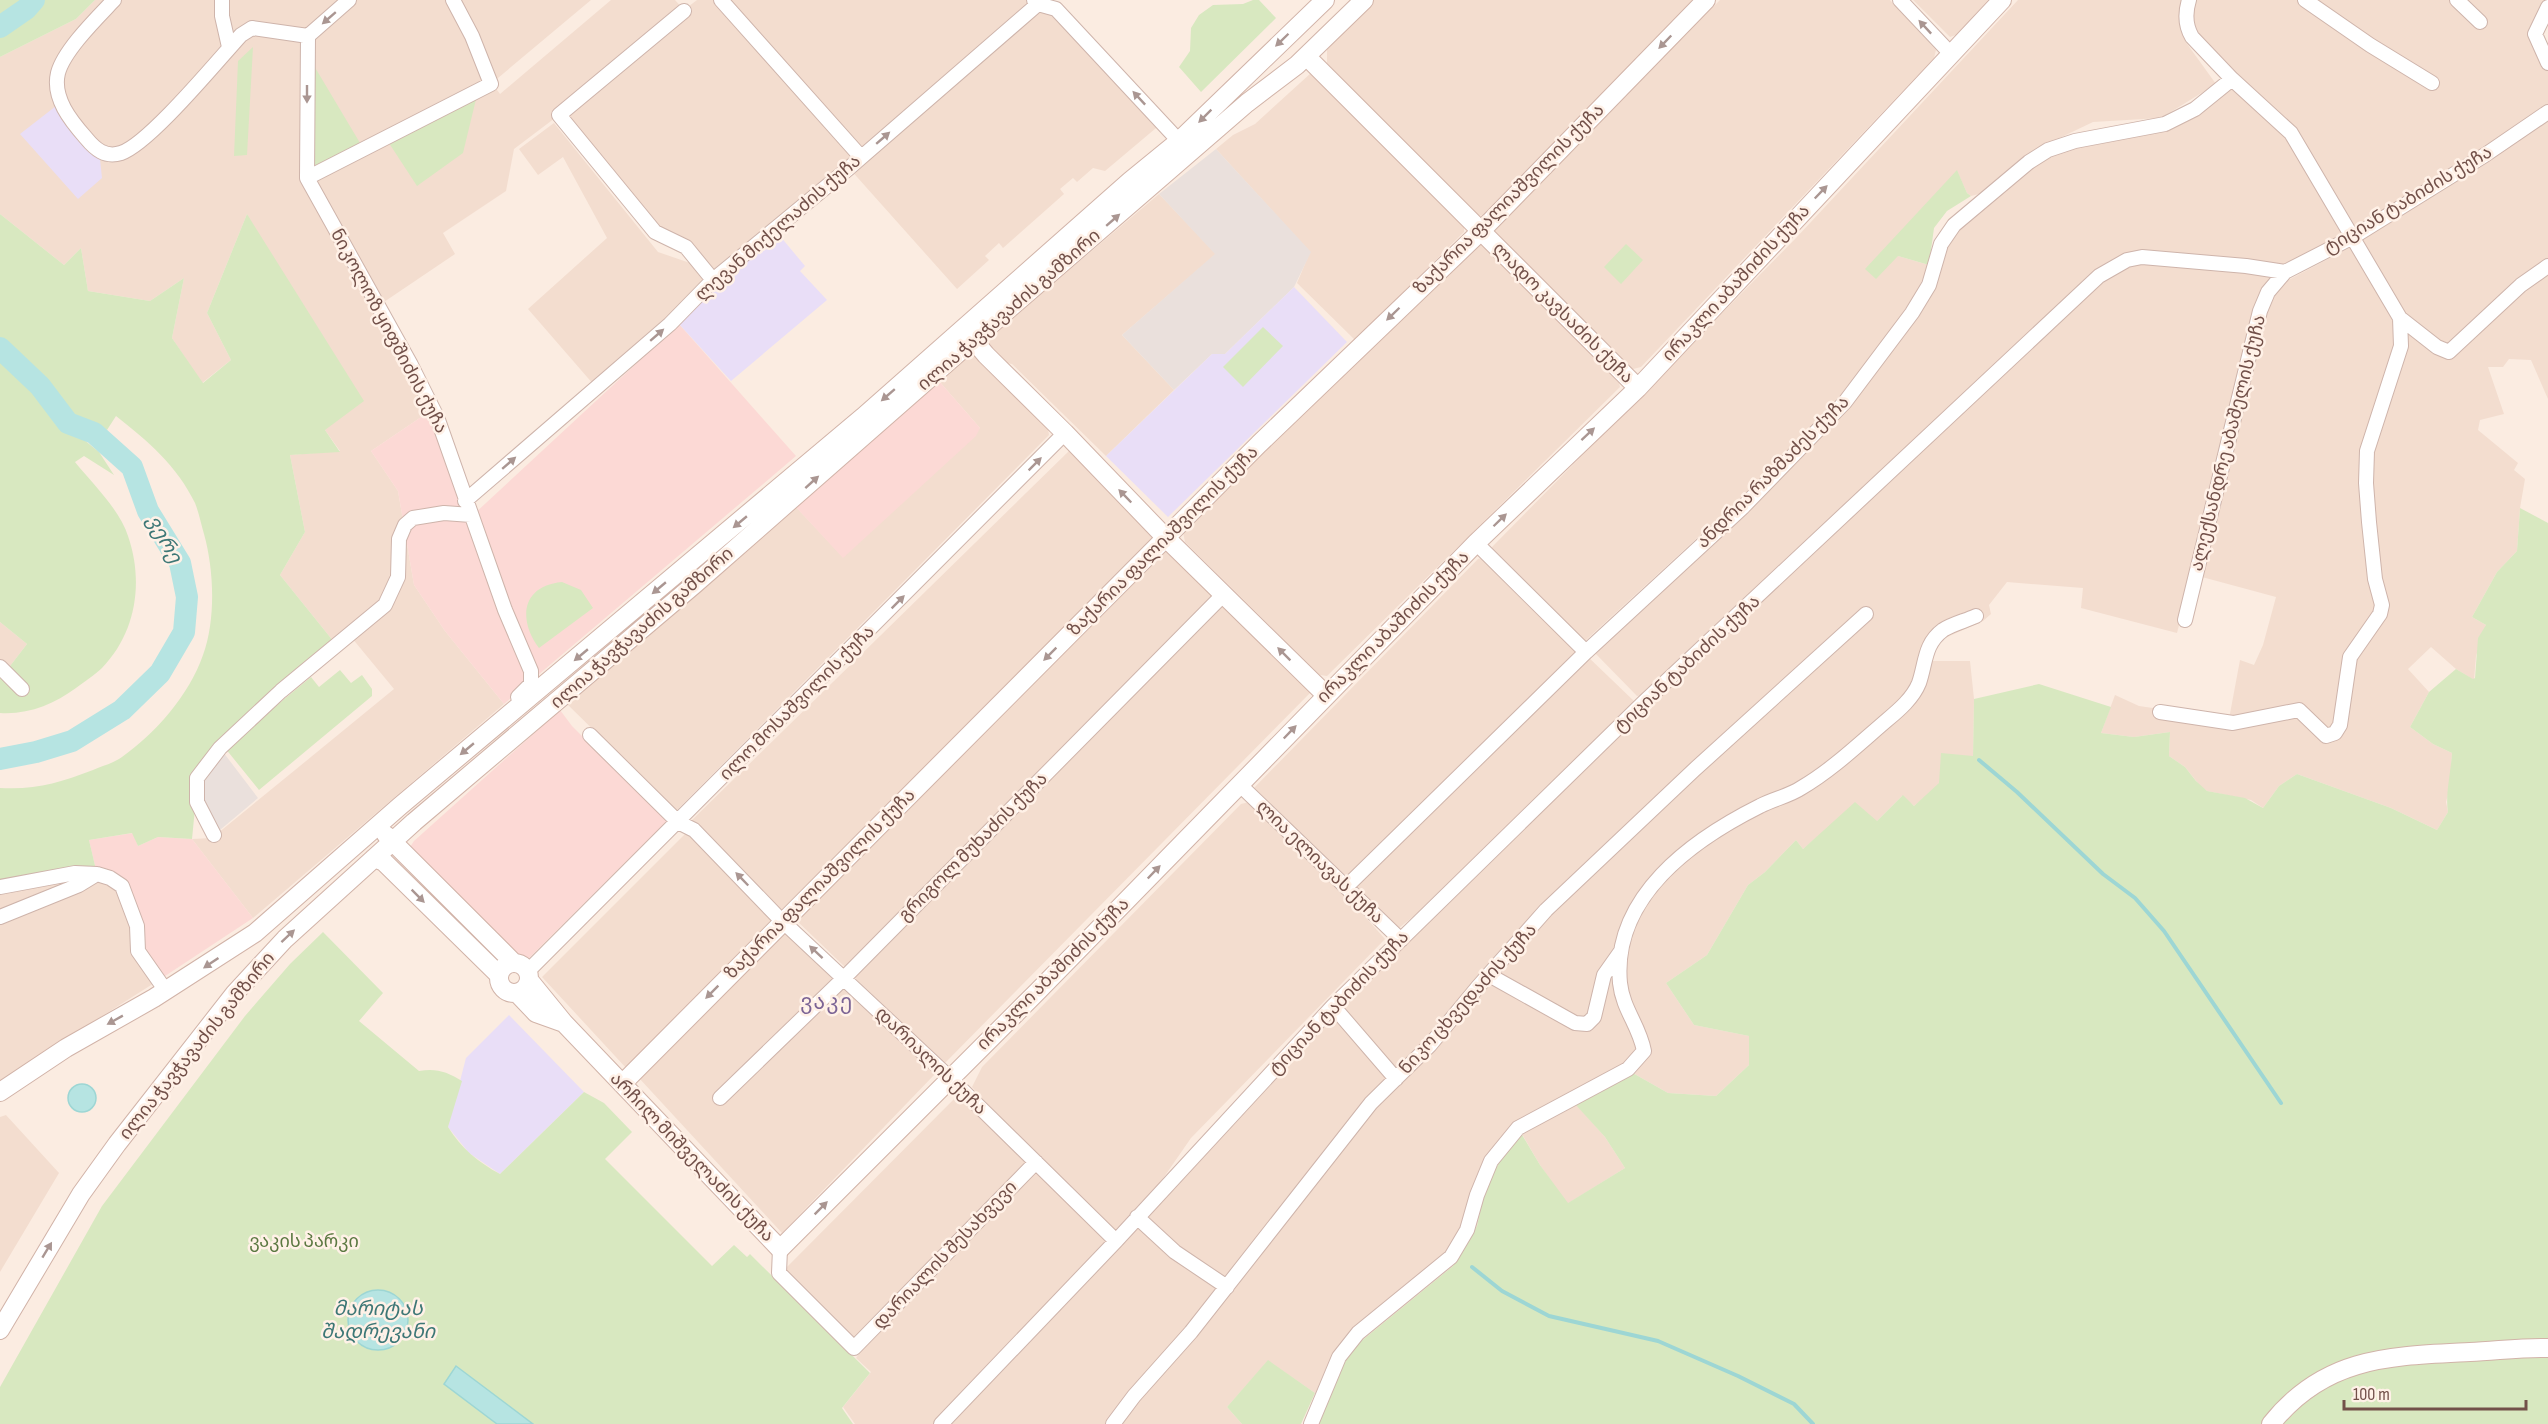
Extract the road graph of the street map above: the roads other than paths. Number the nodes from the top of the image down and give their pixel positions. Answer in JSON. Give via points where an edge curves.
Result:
{"nodes":[{"id":1,"x":114,"y":0,"type":"edge"},
{"id":2,"x":222,"y":0,"type":"edge"},
{"id":3,"x":349,"y":0,"type":"edge"},
{"id":4,"x":453,"y":0,"type":"edge"},
{"id":5,"x":721,"y":0,"type":"edge"},
{"id":6,"x":1325,"y":0,"type":"edge"},
{"id":7,"x":1364,"y":0,"type":"edge"},
{"id":8,"x":1706,"y":0,"type":"edge"},
{"id":9,"x":1900,"y":0,"type":"edge"},
{"id":10,"x":2002,"y":0,"type":"edge"},
{"id":11,"x":2189,"y":0,"type":"edge"},
{"id":12,"x":2305,"y":0,"type":"edge"},
{"id":13,"x":2457,"y":0,"type":"edge"},
{"id":14,"x":1036,"y":2,"type":"edge"},
{"id":15,"x":2548,"y":7,"type":"edge"},
{"id":16,"x":684,"y":11,"type":"dead end"},
{"id":17,"x":2480,"y":22,"type":"dead end"},
{"id":18,"x":308,"y":36,"type":"junction"},
{"id":19,"x":230,"y":47,"type":"junction"},
{"id":20,"x":1951,"y":54,"type":"junction"},
{"id":21,"x":1308,"y":58,"type":"junction"},
{"id":22,"x":2548,"y":63,"type":"edge"},
{"id":23,"x":2232,"y":79,"type":"junction"},
{"id":24,"x":2432,"y":83,"type":"dead end"},
{"id":25,"x":2548,"y":112,"type":"edge"},
{"id":26,"x":1179,"y":141,"type":"junction"},
{"id":27,"x":861,"y":157,"type":"junction"},
{"id":28,"x":307,"y":178,"type":"junction"},
{"id":29,"x":1481,"y":231,"type":"junction"},
{"id":30,"x":2353,"y":237,"type":"junction"},
{"id":31,"x":2548,"y":266,"type":"edge"},
{"id":32,"x":2285,"y":272,"type":"junction"},
{"id":33,"x":713,"y":280,"type":"junction"},
{"id":34,"x":2400,"y":318,"type":"junction"},
{"id":35,"x":968,"y":334,"type":"junction"},
{"id":36,"x":1638,"y":388,"type":"junction"},
{"id":37,"x":1065,"y":433,"type":"junction"},
{"id":38,"x":465,"y":501,"type":"junction"},
{"id":39,"x":471,"y":515,"type":"junction"},
{"id":40,"x":1166,"y":538,"type":"junction"},
{"id":41,"x":1476,"y":543,"type":"junction"},
{"id":42,"x":1224,"y":594,"type":"junction"},
{"id":43,"x":1866,"y":614,"type":"dead end"},
{"id":44,"x":1976,"y":616,"type":"dead end"},
{"id":45,"x":2185,"y":620,"type":"dead end"},
{"id":46,"x":1586,"y":652,"type":"junction"},
{"id":47,"x":0,"y":667,"type":"edge"},
{"id":48,"x":531,"y":671,"type":"junction"},
{"id":49,"x":556,"y":676,"type":"junction"},
{"id":50,"x":22,"y":689,"type":"dead end"},
{"id":51,"x":1326,"y":695,"type":"junction"},
{"id":52,"x":512,"y":711,"type":"junction"},
{"id":53,"x":2160,"y":712,"type":"dead end"},
{"id":54,"x":590,"y":735,"type":"dead end"},
{"id":55,"x":1239,"y":784,"type":"junction"},
{"id":56,"x":678,"y":822,"type":"junction"},
{"id":57,"x":369,"y":834,"type":"junction"},
{"id":58,"x":214,"y":835,"type":"dead end"},
{"id":59,"x":394,"y":841,"type":"junction"},
{"id":60,"x":374,"y":858,"type":"junction"},
{"id":61,"x":97,"y":874,"type":"junction"},
{"id":62,"x":0,"y":887,"type":"edge"},
{"id":63,"x":1346,"y":887,"type":"junction"},
{"id":64,"x":0,"y":917,"type":"edge"},
{"id":65,"x":783,"y":921,"type":"junction"},
{"id":66,"x":1401,"y":940,"type":"junction"},
{"id":67,"x":1621,"y":951,"type":"junction"},
{"id":68,"x":499,"y":975,"type":"junction"},
{"id":69,"x":1489,"y":975,"type":"junction"},
{"id":70,"x":522,"y":977,"type":"junction"},
{"id":71,"x":843,"y":978,"type":"junction"},
{"id":72,"x":166,"y":991,"type":"junction"},
{"id":73,"x":1333,"y":1006,"type":"junction"},
{"id":74,"x":950,"y":1078,"type":"junction"},
{"id":75,"x":1396,"y":1079,"type":"junction"},
{"id":76,"x":622,"y":1084,"type":"junction"},
{"id":77,"x":0,"y":1092,"type":"edge"},
{"id":78,"x":720,"y":1098,"type":"dead end"},
{"id":79,"x":1036,"y":1162,"type":"junction"},
{"id":80,"x":1137,"y":1217,"type":"junction"},
{"id":81,"x":1116,"y":1241,"type":"junction"},
{"id":82,"x":780,"y":1249,"type":"junction"},
{"id":83,"x":1227,"y":1287,"type":"junction"},
{"id":84,"x":0,"y":1330,"type":"edge"},
{"id":85,"x":854,"y":1348,"type":"joint"},
{"id":86,"x":2548,"y":1348,"type":"edge"},
{"id":87,"x":941,"y":1424,"type":"edge"},
{"id":88,"x":1113,"y":1424,"type":"edge"},
{"id":89,"x":1311,"y":1424,"type":"edge"},
{"id":90,"x":2271,"y":1424,"type":"edge"}],
"edges":[{"from":1,"to":19,"type":"street","via":[[76,42],[58,73],[60,99],[70,119],[104,154],[120,154],[137,144]]},
{"from":2,"to":19,"type":"street"},
{"from":3,"to":18,"type":"street","one_way":true},
{"from":4,"to":28,"type":"street","via":[[491,84]]},
{"from":5,"to":27,"type":"street"},
{"from":6,"to":26,"type":"street","name":"ილია ჭავჭავაძის გამზირი","one_way":true},
{"from":7,"to":21,"type":"street","name":"ილია ჭავჭავაძის გამზირი"},
{"from":8,"to":29,"type":"street","name":"ზაქარია ფალიაშვილის ქუჩა","one_way":true},
{"from":20,"to":9,"type":"street","one_way":true},
{"from":10,"to":20,"type":"street","name":"ირაკლი აბაშიძის ქუჩა"},
{"from":11,"to":23,"type":"street","via":[[2187,29]]},
{"from":12,"to":24,"type":"street"},
{"from":13,"to":17,"type":"street"},
{"from":26,"to":14,"type":"street","one_way":true,"via":[[1056,9]]},
{"from":27,"to":14,"type":"street","name":"ლევან მიქელაძის ქუჩა","one_way":true},
{"from":15,"to":22,"type":"street","via":[[2535,34]]},
{"from":16,"to":33,"type":"street","via":[[559,115],[655,232],[686,247]]},
{"from":18,"to":19,"type":"street","via":[[252,28]]},
{"from":18,"to":28,"type":"street","name":"ნიკოლოზ ყიფშიძის ქუჩა","one_way":true},
{"from":36,"to":20,"type":"street","name":"ირაკლი აბაშიძის ქუჩა","one_way":true},
{"from":21,"to":29,"type":"street","name":"ლადო კავსაძის ქუჩა"},
{"from":35,"to":21,"type":"street","name":"ილია ჭავჭავაძის გამზირი","one_way":true,"via":[[1247,103]]},
{"from":23,"to":30,"type":"street","via":[[2291,133]]},
{"from":23,"to":46,"type":"street","name":"ანდრია რაზმაძეს ქუჩა","via":[[2195,109],[2165,124],[2048,150],[1954,225],[1941,244],[1929,285],[1912,313],[1845,402],[1743,507]]},
{"from":25,"to":30,"type":"street","name":"ტიციან ტაბიძის ქუჩა"},
{"from":26,"to":35,"type":"street","name":"ილია ჭავჭავაძის გამზირი","via":[[1130,181]]},
{"from":27,"to":33,"type":"street","name":"ლევან მიქელაძის ქუჩა"},
{"from":28,"to":38,"type":"street","name":"ნიკოლოზ ყიფშიძის ქუჩა","via":[[433,409]]},
{"from":29,"to":36,"type":"street","name":"ლადო კავსაძის ქუჩა"},
{"from":29,"to":40,"type":"street","name":"ზაქარია ფალიაშვილის ქუჩა","one_way":true,"via":[[1258,444]]},
{"from":30,"to":32,"type":"street","name":"ტიციან ტაბიძის ქუჩა"},
{"from":30,"to":34,"type":"street"},
{"from":31,"to":34,"type":"street","via":[[2521,285],[2449,352]]},
{"from":32,"to":45,"type":"street","name":"ალექსანდრე აბაშელის ქუჩა","via":[[2268,292],[2260,311]]},
{"from":32,"to":66,"type":"street","name":"ტიციან ტაბიძის ქუჩა","via":[[2142,257],[2106,272],[1674,674]]},
{"from":38,"to":33,"type":"street","name":"ლევან მიქელაძის ქუჩა","one_way":true,"via":[[670,324]]},
{"from":34,"to":53,"type":"street","via":[[2401,346],[2367,451],[2369,522],[2382,605],[2380,614],[2350,657],[2340,725],[2335,733],[2326,736],[2299,710],[2233,723]]},
{"from":35,"to":37,"type":"street"},
{"from":35,"to":49,"type":"street","name":"ილია ჭავჭავაძის გამზირი","one_way":true},
{"from":59,"to":35,"type":"street","name":"ილია ჭავჭავაძის გამზირი","one_way":true,"via":[[695,584]]},
{"from":41,"to":36,"type":"street","name":"ირაკლი აბაშიძის ქუჩა","one_way":true},
{"from":40,"to":37,"type":"street","one_way":true},
{"from":56,"to":37,"type":"street","name":"ილო მოსაშვილის ქუჩა","one_way":true},
{"from":38,"to":39,"type":"street","name":"ნიკოლოზ ყიფშიძის ქუჩა"},
{"from":39,"to":48,"type":"street","name":"ნიკოლოზ ყიფშიძის ქუჩა"},
{"from":39,"to":58,"type":"street","via":[[444,513],[413,518],[405,525],[399,539],[398,577],[385,605],[281,691],[220,748],[198,778],[197,802]]},
{"from":40,"to":42,"type":"street"},
{"from":40,"to":65,"type":"street","name":"ზაქარია ფალიაშვილის ქუჩა","one_way":true},
{"from":41,"to":46,"type":"street"},
{"from":41,"to":51,"type":"street","name":"ირაკლი აბაშიძის ქუჩა"},
{"from":51,"to":42,"type":"street","one_way":true},
{"from":42,"to":71,"type":"street","name":"გრიგოლ მუხაძის ქუჩა"},
{"from":43,"to":69,"type":"street","name":"ნიკო ცხვედაძის ქუჩა","via":[[1561,897]]},
{"from":44,"to":67,"type":"street","via":[[1937,635],[1923,660],[1918,683],[1903,706],[1851,750],[1801,788],[1759,806],[1688,849],[1649,887],[1630,922]]},
{"from":46,"to":63,"type":"street","name":"ანდრია რაზმაძეს ქუჩა"},
{"from":47,"to":50,"type":"street"},
{"from":48,"to":49,"type":"street","via":[[543,678]]},
{"from":48,"to":52,"type":"street","via":[[531,684],[517,698]]},
{"from":49,"to":52,"type":"street","name":"ილია ჭავჭავაძის გამზირი"},
{"from":55,"to":51,"type":"street","name":"ირაკლი აბაშიძის ქუჩა","one_way":true},
{"from":52,"to":57,"type":"street","name":"ილია ჭავჭავაძის გამზირი","one_way":true},
{"from":54,"to":56,"type":"street","name":"დარიალის ქუჩა"},
{"from":55,"to":63,"type":"street","name":"ლია ელიავას ქუჩა"},
{"from":74,"to":55,"type":"street","name":"ირაკლი აბაშიძის ქუჩა","one_way":true},
{"from":65,"to":56,"type":"street","name":"დარიალის ქუჩა","one_way":true,"via":[[694,830]]},
{"from":56,"to":70,"type":"street","name":"ილო მოსაშვილის ქუჩა"},
{"from":57,"to":59,"type":"street","name":"არჩილ მიშველაძის ქუჩა","via":[[384,833]]},
{"from":57,"to":72,"type":"street","name":"ილია ჭავჭავაძის გამზირი","one_way":true,"via":[[255,933]]},
{"from":59,"to":60,"type":"street","name":"ილია ჭავჭავაძის გამზირი"},
{"from":59,"to":70,"type":"street","name":"არჩილ მიშველაძის ქუჩა"},
{"from":60,"to":68,"type":"street","one_way":true,"via":[[384,862]]},
{"from":84,"to":60,"type":"street","name":"ილია ჭავჭავაძის გამზირი","one_way":true,"via":[[81,1194],[201,1035],[259,965]]},
{"from":61,"to":62,"type":"street","via":[[75,873]]},
{"from":61,"to":64,"type":"street"},
{"from":61,"to":72,"type":"street","via":[[122,886],[137,926],[138,951]]},
{"from":63,"to":66,"type":"street","name":"ლია ელიავას ქუჩა"},
{"from":71,"to":65,"type":"street","name":"დარიალის ქუჩა","one_way":true},
{"from":65,"to":76,"type":"street","name":"ზაქარია ფალიაშვილის ქუჩა","one_way":true},
{"from":66,"to":73,"type":"street","name":"ტიციან ტაბიძის ქუჩა"},
{"from":67,"to":69,"type":"street","via":[[1604,975],[1594,1017],[1587,1024],[1575,1023]]},
{"from":67,"to":89,"type":"street","via":[[1620,983],[1626,1010],[1640,1032],[1644,1051],[1628,1069],[1518,1128],[1491,1161],[1467,1230],[1451,1257],[1352,1341],[1339,1357]]},
{"from":68,"to":70,"type":"street","via":[[504,966]]},
{"from":68,"to":70,"type":"street","via":[[503,989]]},
{"from":69,"to":75,"type":"street","name":"ნიკო ცხვედაძის ქუჩა"},
{"from":70,"to":76,"type":"street","name":"არჩილ მიშველაძის ქუჩა"},
{"from":71,"to":74,"type":"street","name":"დარიალის ქუჩა"},
{"from":71,"to":78,"type":"street","name":"გრიგოლ მუხაძის ქუჩა"},
{"from":72,"to":77,"type":"street","name":"ილია ჭავჭავაძის გამზირი","one_way":true,"via":[[66,1048]]},
{"from":73,"to":75,"type":"street"},
{"from":73,"to":80,"type":"street","name":"ტიციან ტაბიძის ქუჩა"},
{"from":74,"to":79,"type":"street","name":"დარიალის ქუჩა"},
{"from":82,"to":74,"type":"street","name":"ირაკლი აბაშიძის ქუჩა","one_way":true},
{"from":75,"to":83,"type":"street","name":"ნიკო ცხვედაძის ქუჩა","via":[[1371,1103]]},
{"from":76,"to":82,"type":"street","name":"არჩილ მიშველაძის ქუჩა"},
{"from":79,"to":81,"type":"street","name":"დარიალის ქუჩა"},
{"from":79,"to":85,"type":"street","name":"დარიალის შესახვევი"},
{"from":80,"to":81,"type":"street","name":"ტიციან ტაბიძის ქუჩა"},
{"from":80,"to":83,"type":"street","via":[[1175,1252]]},
{"from":81,"to":87,"type":"street","name":"ტიციან ტაბიძის ქუჩა"},
{"from":82,"to":85,"type":"street","name":"არჩილ მიშველაძის ქუჩა","via":[[779,1273]]},
{"from":83,"to":88,"type":"street","name":"ნიკო ცხვედაძის ქუჩა"},
{"from":86,"to":90,"type":"street","via":[[2420,1354],[2367,1362],[2323,1377],[2299,1394]]}]}
